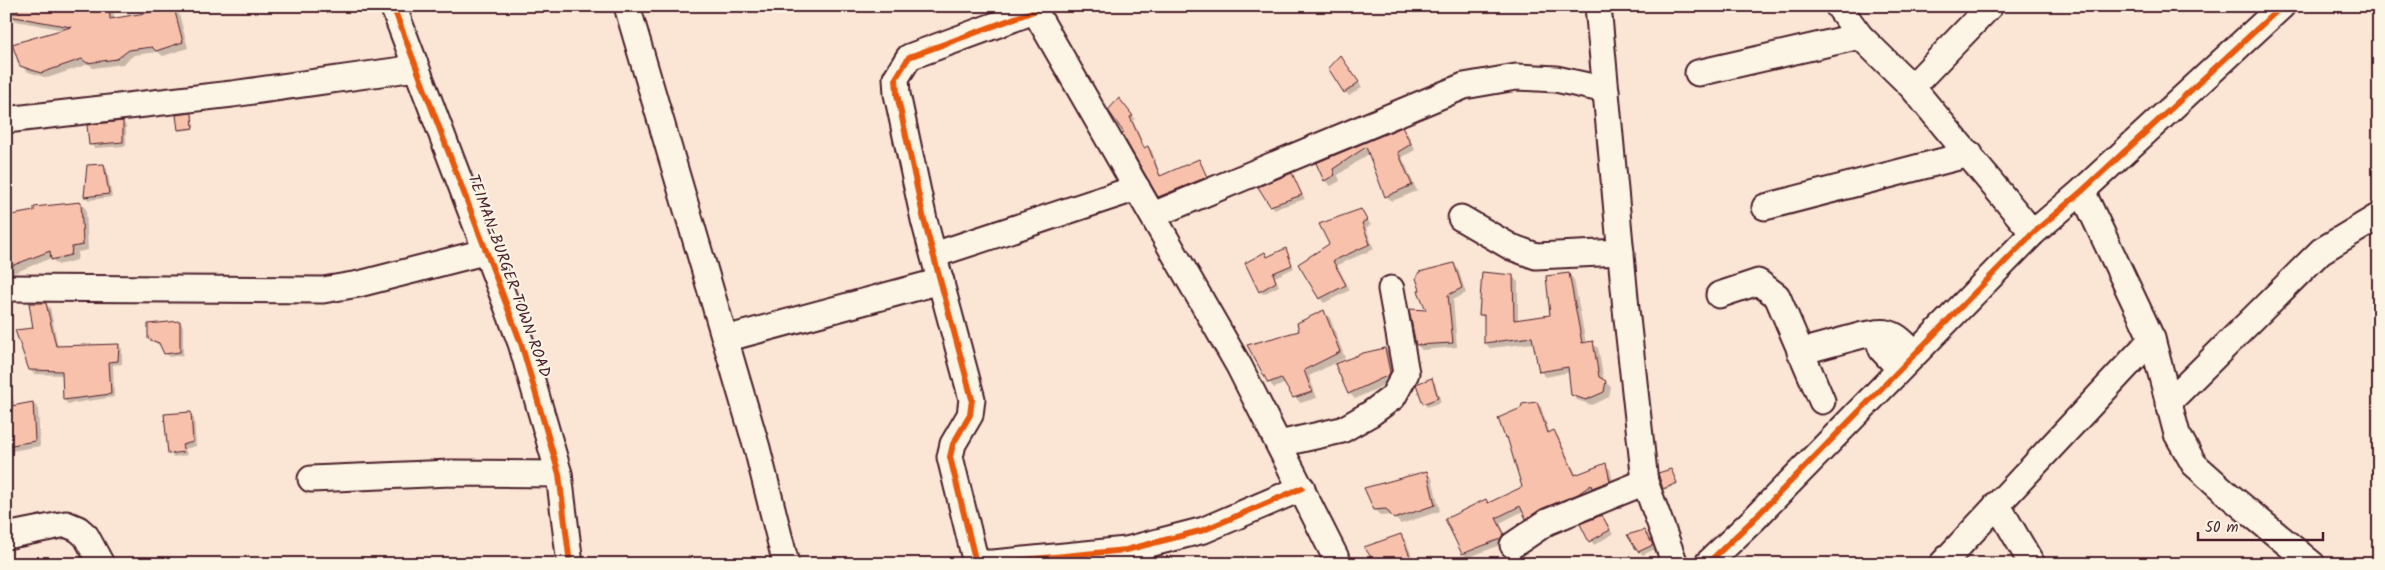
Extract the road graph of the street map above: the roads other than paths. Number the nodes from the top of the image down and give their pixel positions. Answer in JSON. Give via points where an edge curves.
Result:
{"nodes":[{"id":1,"x":393,"y":6,"type":"edge"},
{"id":2,"x":1598,"y":6,"type":"edge"},
{"id":3,"x":1838,"y":6,"type":"edge"},
{"id":4,"x":1990,"y":6,"type":"edge"},
{"id":5,"x":2282,"y":6,"type":"edge"},
{"id":6,"x":633,"y":7,"type":"edge"},
{"id":7,"x":1033,"y":8,"type":"edge"},
{"id":8,"x":1860,"y":36,"type":"junction"},
{"id":9,"x":416,"y":68,"type":"junction"},
{"id":10,"x":1698,"y":73,"type":"dead end"},
{"id":11,"x":1912,"y":87,"type":"junction"},
{"id":12,"x":1606,"y":90,"type":"junction"},
{"id":13,"x":6,"y":120,"type":"edge"},
{"id":14,"x":1970,"y":154,"type":"junction"},
{"id":15,"x":1137,"y":188,"type":"junction"},
{"id":16,"x":2082,"y":191,"type":"junction"},
{"id":17,"x":1765,"y":207,"type":"dead end"},
{"id":18,"x":1153,"y":215,"type":"junction"},
{"id":19,"x":2379,"y":216,"type":"edge"},
{"id":20,"x":1461,"y":218,"type":"dead end"},
{"id":21,"x":2033,"y":232,"type":"junction"},
{"id":22,"x":488,"y":251,"type":"junction"},
{"id":23,"x":1621,"y":252,"type":"junction"},
{"id":24,"x":934,"y":255,"type":"junction"},
{"id":25,"x":941,"y":281,"type":"junction"},
{"id":26,"x":6,"y":288,"type":"edge"},
{"id":27,"x":1390,"y":289,"type":"dead end"},
{"id":28,"x":1719,"y":295,"type":"dead end"},
{"id":29,"x":725,"y":339,"type":"junction"},
{"id":30,"x":2152,"y":339,"type":"junction"},
{"id":31,"x":1800,"y":352,"type":"junction"},
{"id":32,"x":1906,"y":361,"type":"junction"},
{"id":33,"x":1822,"y":401,"type":"dead end"},
{"id":34,"x":2168,"y":403,"type":"junction"},
{"id":35,"x":1279,"y":444,"type":"junction"},
{"id":36,"x":558,"y":474,"type":"junction"},
{"id":37,"x":311,"y":479,"type":"dead end"},
{"id":38,"x":1645,"y":482,"type":"junction"},
{"id":39,"x":1302,"y":488,"type":"junction"},
{"id":40,"x":1997,"y":504,"type":"junction"},
{"id":41,"x":6,"y":536,"type":"edge"},
{"id":42,"x":1514,"y":544,"type":"dead end"},
{"id":43,"x":976,"y":563,"type":"edge"},
{"id":44,"x":101,"y":564,"type":"edge"},
{"id":45,"x":570,"y":564,"type":"edge"},
{"id":46,"x":786,"y":564,"type":"edge"},
{"id":47,"x":1339,"y":564,"type":"edge"},
{"id":48,"x":1675,"y":564,"type":"edge"},
{"id":49,"x":1707,"y":564,"type":"edge"},
{"id":50,"x":1942,"y":564,"type":"edge"},
{"id":51,"x":2032,"y":564,"type":"edge"},
{"id":52,"x":2312,"y":564,"type":"edge"}],
"edges":[{"from":1,"to":9,"type":"street","name":"TEIMAN-BURGER TOWN ROAD"},
{"from":2,"to":12,"type":"street"},
{"from":3,"to":8,"type":"street"},
{"from":4,"to":11,"type":"street"},
{"from":5,"to":16,"type":"street"},
{"from":6,"to":29,"type":"street"},
{"from":7,"to":15,"type":"street"},
{"from":7,"to":24,"type":"street","via":[[909,57],[896,78]]},
{"from":8,"to":10,"type":"street"},
{"from":8,"to":11,"type":"street"},
{"from":9,"to":13,"type":"street","via":[[232,94]]},
{"from":9,"to":22,"type":"street","name":"TEIMAN-BURGER TOWN ROAD"},
{"from":11,"to":14,"type":"street"},
{"from":12,"to":18,"type":"street","via":[[1556,79],[1516,76],[1464,86]]},
{"from":12,"to":23,"type":"street"},
{"from":14,"to":17,"type":"street"},
{"from":14,"to":21,"type":"street"},
{"from":15,"to":18,"type":"street"},
{"from":15,"to":24,"type":"street"},
{"from":16,"to":21,"type":"street"},
{"from":16,"to":30,"type":"street"},
{"from":18,"to":35,"type":"street","via":[[1239,366]]},
{"from":19,"to":34,"type":"street","via":[[2321,251]]},
{"from":20,"to":23,"type":"street","via":[[1511,247],[1536,256]]},
{"from":21,"to":32,"type":"street"},
{"from":22,"to":26,"type":"street","via":[[323,290]]},
{"from":22,"to":36,"type":"street","name":"TEIMAN-BURGER TOWN ROAD","via":[[521,343]]},
{"from":23,"to":38,"type":"street"},
{"from":24,"to":25,"type":"street"},
{"from":25,"to":29,"type":"street"},
{"from":25,"to":43,"type":"street","via":[[972,398],[970,415],[953,444],[950,457]]},
{"from":27,"to":35,"type":"street","via":[[1406,373],[1393,397],[1342,430]]},
{"from":28,"to":31,"type":"street","via":[[1763,283],[1777,296]]},
{"from":29,"to":46,"type":"street"},
{"from":30,"to":34,"type":"street"},
{"from":30,"to":40,"type":"street"},
{"from":31,"to":32,"type":"street","via":[[1886,331],[1898,337]]},
{"from":31,"to":33,"type":"street"},
{"from":32,"to":49,"type":"street"},
{"from":34,"to":52,"type":"street","via":[[2176,434],[2194,464]]},
{"from":35,"to":39,"type":"street"},
{"from":36,"to":37,"type":"street","via":[[451,473]]},
{"from":36,"to":45,"type":"street","name":"TEIMAN-BURGER TOWN ROAD"},
{"from":38,"to":42,"type":"street","via":[[1547,522]]},
{"from":38,"to":48,"type":"street"},
{"from":39,"to":43,"type":"street","via":[[1204,530],[1126,550]]},
{"from":39,"to":47,"type":"street"},
{"from":40,"to":50,"type":"street"},
{"from":40,"to":51,"type":"street"},
{"from":41,"to":44,"type":"street","via":[[66,524],[86,536]]}]}
